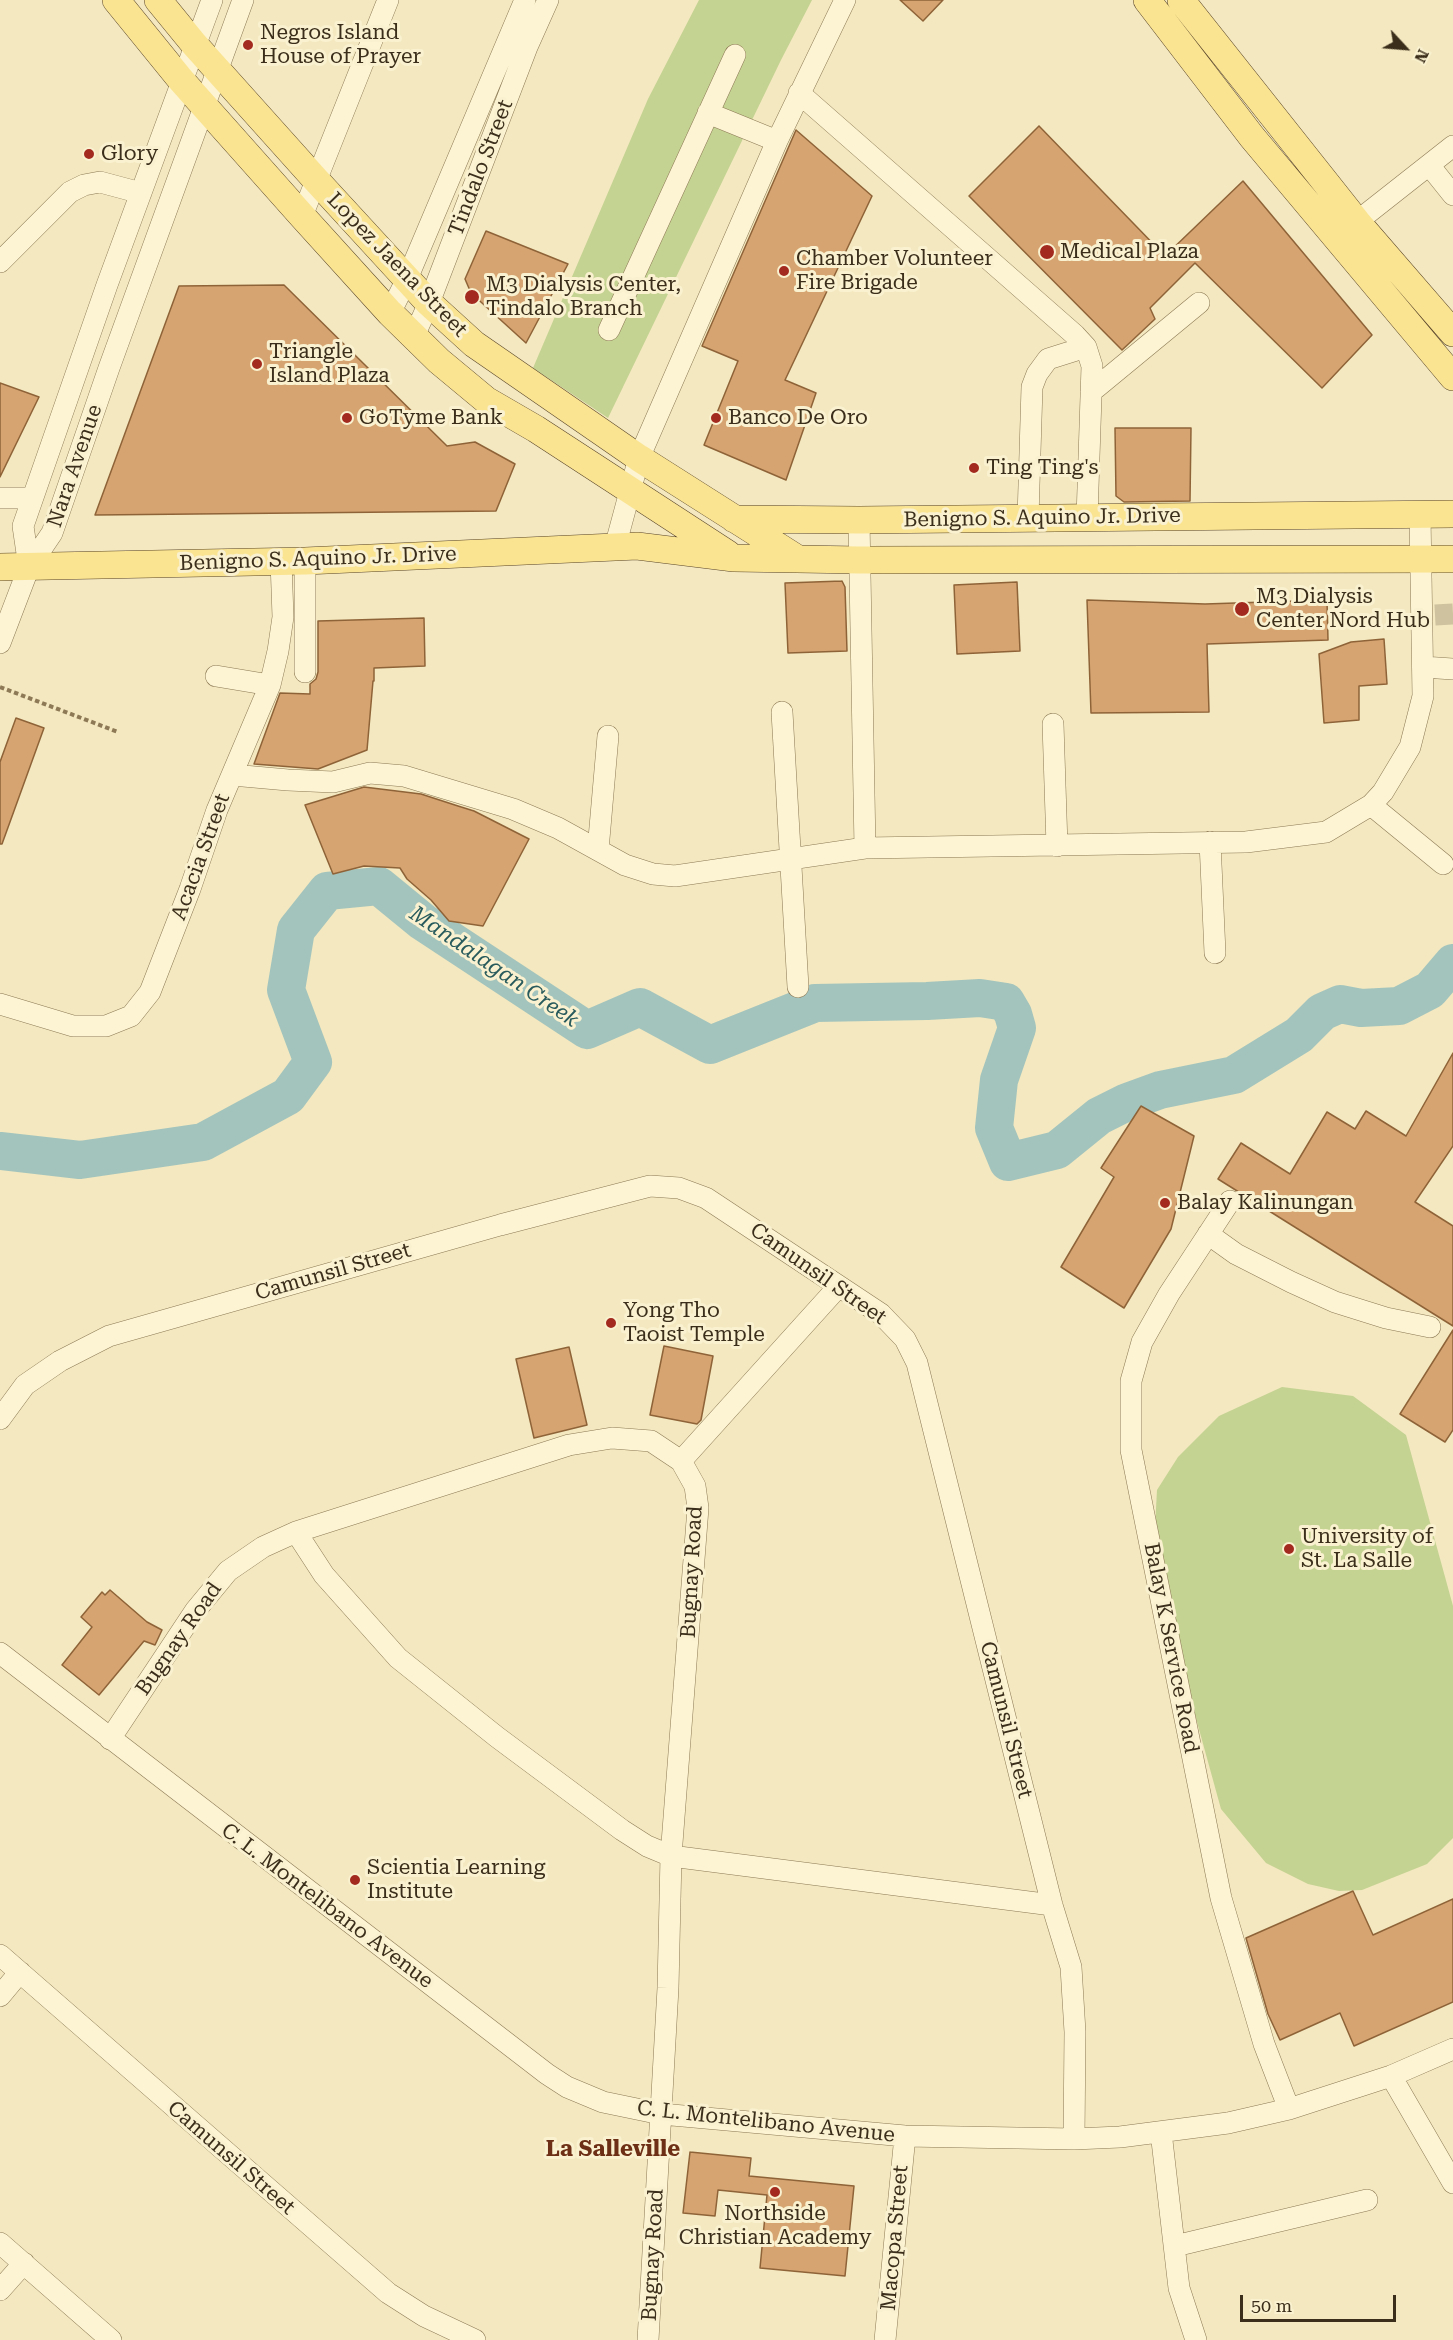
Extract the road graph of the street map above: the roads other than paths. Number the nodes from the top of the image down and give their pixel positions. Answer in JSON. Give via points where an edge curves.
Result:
{"nodes":[{"id":1,"x":116,"y":0,"type":"edge"},
{"id":2,"x":158,"y":0,"type":"edge"},
{"id":3,"x":212,"y":0,"type":"edge"},
{"id":4,"x":243,"y":0,"type":"edge"},
{"id":5,"x":388,"y":0,"type":"edge"},
{"id":6,"x":525,"y":0,"type":"edge"},
{"id":7,"x":548,"y":0,"type":"edge"},
{"id":8,"x":845,"y":0,"type":"edge"},
{"id":9,"x":1147,"y":0,"type":"edge"},
{"id":10,"x":1181,"y":0,"type":"edge"},
{"id":11,"x":518,"y":43,"type":"junction"},
{"id":12,"x":194,"y":44,"type":"junction"},
{"id":13,"x":735,"y":55,"type":"dead end"},
{"id":14,"x":216,"y":68,"type":"junction"},
{"id":15,"x":181,"y":80,"type":"junction"},
{"id":16,"x":799,"y":93,"type":"junction"},
{"id":17,"x":204,"y":104,"type":"junction"},
{"id":18,"x":708,"y":113,"type":"junction"},
{"id":19,"x":777,"y":141,"type":"junction"},
{"id":20,"x":1453,"y":146,"type":"edge"},
{"id":21,"x":1429,"y":165,"type":"junction"},
{"id":22,"x":316,"y":180,"type":"junction"},
{"id":23,"x":141,"y":193,"type":"junction"},
{"id":24,"x":1453,"y":195,"type":"edge"},
{"id":25,"x":302,"y":216,"type":"junction"},
{"id":26,"x":1347,"y":230,"type":"junction"},
{"id":27,"x":0,"y":262,"type":"edge"},
{"id":28,"x":407,"y":279,"type":"junction"},
{"id":29,"x":107,"y":285,"type":"junction"},
{"id":30,"x":135,"y":295,"type":"junction"},
{"id":31,"x":429,"y":303,"type":"junction"},
{"id":32,"x":1199,"y":303,"type":"dead end"},
{"id":33,"x":390,"y":313,"type":"junction"},
{"id":34,"x":609,"y":330,"type":"dead end"},
{"id":35,"x":1453,"y":333,"type":"edge"},
{"id":36,"x":414,"y":336,"type":"junction"},
{"id":37,"x":1086,"y":347,"type":"junction"},
{"id":38,"x":81,"y":359,"type":"junction"},
{"id":39,"x":109,"y":368,"type":"junction"},
{"id":40,"x":1453,"y":377,"type":"edge"},
{"id":41,"x":1091,"y":392,"type":"junction"},
{"id":42,"x":554,"y":400,"type":"junction"},
{"id":43,"x":536,"y":429,"type":"junction"},
{"id":44,"x":639,"y":458,"type":"junction"},
{"id":45,"x":630,"y":490,"type":"junction"},
{"id":46,"x":0,"y":498,"type":"edge"},
{"id":47,"x":32,"y":498,"type":"junction"},
{"id":48,"x":1453,"y":514,"type":"edge"},
{"id":49,"x":1420,"y":515,"type":"junction"},
{"id":50,"x":1306,"y":516,"type":"junction"},
{"id":51,"x":1028,"y":518,"type":"junction"},
{"id":52,"x":1087,"y":518,"type":"junction"},
{"id":53,"x":735,"y":519,"type":"junction"},
{"id":54,"x":859,"y":520,"type":"junction"},
{"id":55,"x":682,"y":524,"type":"junction"},
{"id":56,"x":626,"y":547,"type":"junction"},
{"id":57,"x":734,"y":558,"type":"junction"},
{"id":58,"x":798,"y":559,"type":"junction"},
{"id":59,"x":1453,"y":559,"type":"edge"},
{"id":60,"x":860,"y":560,"type":"junction"},
{"id":61,"x":1422,"y":560,"type":"junction"},
{"id":62,"x":293,"y":561,"type":"junction"},
{"id":63,"x":1306,"y":561,"type":"junction"},
{"id":64,"x":0,"y":567,"type":"edge"},
{"id":65,"x":29,"y":567,"type":"junction"},
{"id":66,"x":0,"y":643,"type":"edge"},
{"id":67,"x":1423,"y":667,"type":"junction"},
{"id":68,"x":1453,"y":669,"type":"edge"},
{"id":69,"x":305,"y":672,"type":"dead end"},
{"id":70,"x":216,"y":676,"type":"dead end"},
{"id":71,"x":270,"y":685,"type":"junction"},
{"id":72,"x":782,"y":712,"type":"dead end"},
{"id":73,"x":1053,"y":724,"type":"dead end"},
{"id":74,"x":608,"y":736,"type":"dead end"},
{"id":75,"x":232,"y":775,"type":"junction"},
{"id":76,"x":1371,"y":805,"type":"junction"},
{"id":77,"x":1210,"y":842,"type":"junction"},
{"id":78,"x":1057,"y":846,"type":"junction"},
{"id":79,"x":865,"y":848,"type":"junction"},
{"id":80,"x":598,"y":850,"type":"junction"},
{"id":81,"x":791,"y":858,"type":"junction"},
{"id":82,"x":1443,"y":864,"type":"dead end"},
{"id":83,"x":1215,"y":953,"type":"dead end"},
{"id":84,"x":798,"y":987,"type":"dead end"},
{"id":85,"x":0,"y":1004,"type":"edge"},
{"id":86,"x":1230,"y":1201,"type":"dead end"},
{"id":87,"x":1208,"y":1234,"type":"junction"},
{"id":88,"x":839,"y":1286,"type":"junction"},
{"id":89,"x":1430,"y":1327,"type":"dead end"},
{"id":90,"x":0,"y":1419,"type":"edge"},
{"id":91,"x":681,"y":1461,"type":"junction"},
{"id":92,"x":296,"y":1532,"type":"junction"},
{"id":93,"x":0,"y":1653,"type":"edge"},
{"id":94,"x":110,"y":1739,"type":"junction"},
{"id":95,"x":671,"y":1856,"type":"junction"},
{"id":96,"x":1052,"y":1905,"type":"junction"},
{"id":97,"x":0,"y":1955,"type":"edge"},
{"id":98,"x":20,"y":1972,"type":"junction"},
{"id":99,"x":0,"y":1996,"type":"edge"},
{"id":100,"x":1453,"y":2049,"type":"edge"},
{"id":101,"x":1391,"y":2076,"type":"junction"},
{"id":102,"x":1289,"y":2109,"type":"junction"},
{"id":103,"x":661,"y":2114,"type":"junction"},
{"id":104,"x":1161,"y":2132,"type":"junction"},
{"id":105,"x":904,"y":2136,"type":"junction"},
{"id":106,"x":1074,"y":2139,"type":"junction"},
{"id":107,"x":1453,"y":2183,"type":"edge"},
{"id":108,"x":1367,"y":2200,"type":"dead end"},
{"id":109,"x":0,"y":2242,"type":"edge"},
{"id":110,"x":1175,"y":2246,"type":"junction"},
{"id":111,"x":24,"y":2263,"type":"junction"},
{"id":112,"x":0,"y":2290,"type":"edge"},
{"id":113,"x":111,"y":2340,"type":"edge"},
{"id":114,"x":475,"y":2340,"type":"edge"},
{"id":115,"x":648,"y":2340,"type":"edge"},
{"id":116,"x":885,"y":2340,"type":"edge"},
{"id":117,"x":1196,"y":2340,"type":"edge"}],
"edges":[{"from":1,"to":15,"type":"main road","name":"Lopez Jaena Street"},
{"from":2,"to":12,"type":"main road","name":"Lopez Jaena Street"},
{"from":3,"to":12,"type":"street","name":"Nara Avenue"},
{"from":4,"to":14,"type":"street","name":"Nara Avenue"},
{"from":5,"to":22,"type":"street"},
{"from":6,"to":11,"type":"street","name":"Tindalo Street"},
{"from":7,"to":11,"type":"street","name":"Tindalo Street"},
{"from":8,"to":16,"type":"street"},
{"from":9,"to":26,"type":"main road","via":[[1252,137]]},
{"from":10,"to":26,"type":"main road"},
{"from":11,"to":28,"type":"street","name":"Tindalo Street"},
{"from":11,"to":31,"type":"street","name":"Tindalo Street"},
{"from":12,"to":14,"type":"main road","name":"Lopez Jaena Street"},
{"from":12,"to":15,"type":"street","name":"Nara Avenue"},
{"from":13,"to":18,"type":"street"},
{"from":14,"to":17,"type":"street","name":"Nara Avenue"},
{"from":14,"to":22,"type":"main road","name":"Lopez Jaena Street"},
{"from":15,"to":17,"type":"main road","name":"Lopez Jaena Street"},
{"from":15,"to":23,"type":"street","name":"Nara Avenue"},
{"from":16,"to":19,"type":"street"},
{"from":16,"to":37,"type":"street"},
{"from":17,"to":25,"type":"main road","name":"Lopez Jaena Street"},
{"from":17,"to":30,"type":"street","name":"Nara Avenue"},
{"from":18,"to":19,"type":"street"},
{"from":18,"to":34,"type":"street"},
{"from":19,"to":44,"type":"street"},
{"from":20,"to":21,"type":"street"},
{"from":21,"to":24,"type":"street"},
{"from":21,"to":26,"type":"street"},
{"from":22,"to":25,"type":"street"},
{"from":22,"to":28,"type":"main road","name":"Lopez Jaena Street"},
{"from":23,"to":27,"type":"street","via":[[100,182],[84,184],[70,192]]},
{"from":23,"to":29,"type":"street","name":"Nara Avenue"},
{"from":25,"to":33,"type":"main road","name":"Lopez Jaena Street"},
{"from":26,"to":35,"type":"main road"},
{"from":26,"to":40,"type":"main road"},
{"from":28,"to":31,"type":"main road","name":"Lopez Jaena Street"},
{"from":28,"to":33,"type":"street","name":"Tindalo Street"},
{"from":29,"to":30,"type":"street"},
{"from":29,"to":38,"type":"street","name":"Nara Avenue"},
{"from":30,"to":39,"type":"street","name":"Nara Avenue"},
{"from":31,"to":36,"type":"street","name":"Tindalo Street"},
{"from":31,"to":42,"type":"main road","name":"Lopez Jaena Street","via":[[474,344]]},
{"from":32,"to":41,"type":"street"},
{"from":33,"to":36,"type":"main road","name":"Lopez Jaena Street"},
{"from":36,"to":43,"type":"main road","name":"Lopez Jaena Street","via":[[486,400]]},
{"from":37,"to":41,"type":"street","via":[[1092,366]]},
{"from":37,"to":51,"type":"street","via":[[1048,359],[1032,387]]},
{"from":38,"to":39,"type":"street"},
{"from":38,"to":47,"type":"street","name":"Nara Avenue"},
{"from":39,"to":65,"type":"street","name":"Nara Avenue","via":[[52,533]]},
{"from":41,"to":52,"type":"street"},
{"from":42,"to":43,"type":"main road"},
{"from":42,"to":44,"type":"main road","name":"Lopez Jaena Street"},
{"from":43,"to":45,"type":"main road","name":"Lopez Jaena Street"},
{"from":44,"to":45,"type":"street"},
{"from":44,"to":53,"type":"main road","name":"Lopez Jaena Street"},
{"from":45,"to":55,"type":"main road","name":"Lopez Jaena Street"},
{"from":45,"to":56,"type":"street"},
{"from":46,"to":47,"type":"street"},
{"from":47,"to":65,"type":"street","name":"Nara Avenue","via":[[23,526]]},
{"from":48,"to":49,"type":"main road","name":"Benigno S. Aquino Jr. Drive"},
{"from":49,"to":50,"type":"main road","name":"Benigno S. Aquino Jr. Drive"},
{"from":49,"to":61,"type":"street"},
{"from":50,"to":52,"type":"main road","name":"Benigno S. Aquino Jr. Drive"},
{"from":50,"to":63,"type":"main road"},
{"from":51,"to":52,"type":"main road","name":"Benigno S. Aquino Jr. Drive"},
{"from":51,"to":54,"type":"main road","name":"Benigno S. Aquino Jr. Drive"},
{"from":53,"to":54,"type":"main road","name":"Benigno S. Aquino Jr. Drive"},
{"from":53,"to":55,"type":"main road","name":"Benigno S. Aquino Jr. Drive"},
{"from":53,"to":58,"type":"main road","name":"Lopez Jaena Street"},
{"from":54,"to":60,"type":"street"},
{"from":55,"to":56,"type":"main road","name":"Benigno S. Aquino Jr. Drive"},
{"from":55,"to":57,"type":"main road","name":"Lopez Jaena Street"},
{"from":56,"to":57,"type":"main road","name":"Benigno S. Aquino Jr. Drive"},
{"from":56,"to":62,"type":"main road","name":"Benigno S. Aquino Jr. Drive"},
{"from":57,"to":58,"type":"main road","name":"Benigno S. Aquino Jr. Drive"},
{"from":58,"to":60,"type":"main road","name":"Benigno S. Aquino Jr. Drive"},
{"from":59,"to":61,"type":"main road","name":"Benigno S. Aquino Jr. Drive"},
{"from":60,"to":63,"type":"main road","name":"Benigno S. Aquino Jr. Drive"},
{"from":60,"to":79,"type":"street"},
{"from":61,"to":63,"type":"main road","name":"Benigno S. Aquino Jr. Drive"},
{"from":61,"to":67,"type":"street","via":[[1429,614]]},
{"from":62,"to":65,"type":"main road","name":"Benigno S. Aquino Jr. Drive"},
{"from":62,"to":69,"type":"street"},
{"from":62,"to":71,"type":"street","name":"Acacia Street"},
{"from":64,"to":65,"type":"main road","name":"Benigno S. Aquino Jr. Drive"},
{"from":65,"to":66,"type":"street"},
{"from":67,"to":68,"type":"street"},
{"from":67,"to":76,"type":"street","via":[[1423,696],[1410,747]]},
{"from":70,"to":71,"type":"street"},
{"from":71,"to":75,"type":"street","name":"Acacia Street"},
{"from":72,"to":81,"type":"street"},
{"from":73,"to":78,"type":"street"},
{"from":74,"to":80,"type":"street"},
{"from":75,"to":80,"type":"street","via":[[333,782],[370,773],[404,776],[513,809]]},
{"from":75,"to":85,"type":"street","name":"Acacia Street","via":[[150,992],[131,1016],[106,1026],[73,1026]]},
{"from":76,"to":77,"type":"street","via":[[1326,832],[1246,842]]},
{"from":76,"to":82,"type":"street"},
{"from":77,"to":78,"type":"street"},
{"from":77,"to":83,"type":"street"},
{"from":78,"to":79,"type":"street"},
{"from":79,"to":81,"type":"street"},
{"from":80,"to":81,"type":"street","via":[[625,865],[675,876]]},
{"from":81,"to":84,"type":"street"},
{"from":86,"to":87,"type":"street","name":"Balay K Service Road"},
{"from":87,"to":89,"type":"street","via":[[1236,1254],[1335,1302]]},
{"from":87,"to":102,"type":"street","name":"Balay K Service Road","via":[[1142,1342],[1131,1381],[1131,1450],[1221,1899],[1264,2044]]},
{"from":88,"to":90,"type":"street","name":"Camunsil Street","via":[[706,1198],[679,1188],[650,1186],[109,1336],[60,1361],[25,1385]]},
{"from":88,"to":91,"type":"street"},
{"from":88,"to":96,"type":"street","name":"Camunsil Street","via":[[881,1314],[904,1339],[917,1363]]},
{"from":91,"to":92,"type":"street","name":"Bugnay Road","via":[[651,1441],[612,1438],[569,1445]]},
{"from":91,"to":95,"type":"street","name":"Bugnay Road","via":[[695,1486],[698,1508]]},
{"from":92,"to":94,"type":"street","name":"Bugnay Road","via":[[263,1547],[228,1571],[195,1611]]},
{"from":92,"to":95,"type":"street","via":[[324,1575],[398,1658],[622,1830]]},
{"from":93,"to":94,"type":"street","name":"C. L. Montelibano Avenue"},
{"from":94,"to":103,"type":"street","name":"C. L. Montelibano Avenue","via":[[547,2074],[593,2098]]},
{"from":95,"to":96,"type":"street"},
{"from":95,"to":103,"type":"street","name":"Bugnay Road"},
{"from":96,"to":106,"type":"street","name":"Camunsil Street","via":[[1071,1967]]},
{"from":97,"to":98,"type":"street","name":"Camunsil Street"},
{"from":98,"to":99,"type":"street"},
{"from":98,"to":114,"type":"street","name":"Camunsil Street","via":[[388,2293],[424,2316]]},
{"from":100,"to":101,"type":"street","name":"C. L. Montelibano Avenue"},
{"from":101,"to":102,"type":"street","name":"C. L. Montelibano Avenue"},
{"from":101,"to":107,"type":"street"},
{"from":102,"to":104,"type":"street","name":"C. L. Montelibano Avenue"},
{"from":103,"to":105,"type":"street","name":"C. L. Montelibano Avenue"},
{"from":103,"to":115,"type":"street","name":"Bugnay Road"},
{"from":104,"to":106,"type":"street","name":"C. L. Montelibano Avenue"},
{"from":104,"to":110,"type":"street"},
{"from":105,"to":106,"type":"street","name":"C. L. Montelibano Avenue"},
{"from":105,"to":116,"type":"street","name":"Macopa Street"},
{"from":108,"to":110,"type":"street"},
{"from":109,"to":111,"type":"street"},
{"from":110,"to":117,"type":"street","via":[[1179,2288]]},
{"from":111,"to":112,"type":"street"},
{"from":111,"to":113,"type":"street"}]}
